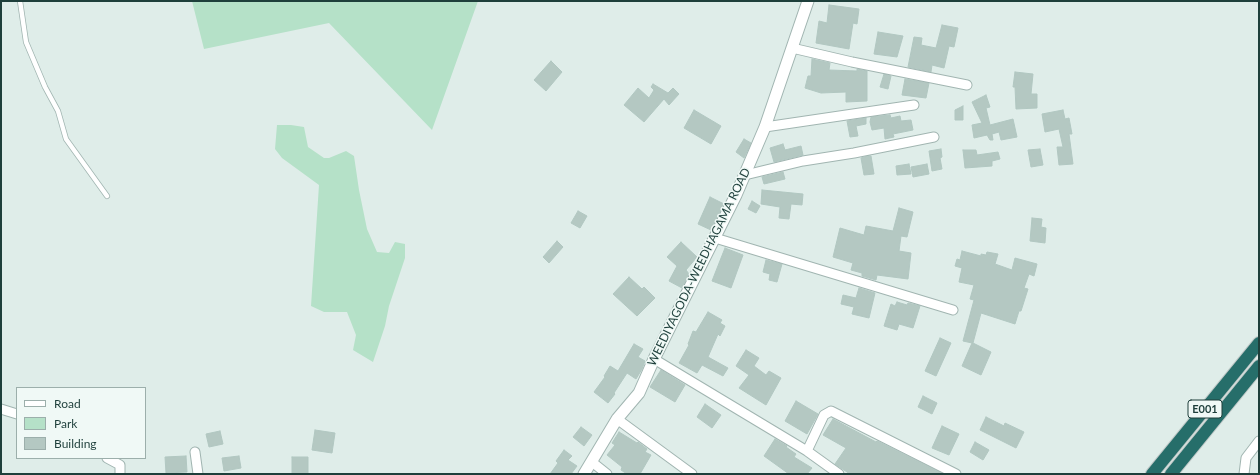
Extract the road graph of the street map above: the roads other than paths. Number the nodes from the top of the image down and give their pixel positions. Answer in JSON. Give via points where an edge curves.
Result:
{"nodes":[{"id":1,"x":20,"y":1,"type":"edge"},
{"id":2,"x":808,"y":1,"type":"edge"},
{"id":3,"x":792,"y":48,"type":"junction"},
{"id":4,"x":967,"y":85,"type":"dead end"},
{"id":5,"x":914,"y":105,"type":"dead end"},
{"id":6,"x":765,"y":127,"type":"junction"},
{"id":7,"x":934,"y":136,"type":"dead end"},
{"id":8,"x":745,"y":175,"type":"junction"},
{"id":9,"x":107,"y":196,"type":"dead end"},
{"id":10,"x":715,"y":238,"type":"junction"},
{"id":11,"x":953,"y":310,"type":"dead end"},
{"id":12,"x":1259,"y":343,"type":"edge"},
{"id":13,"x":654,"y":360,"type":"junction"},
{"id":14,"x":1259,"y":366,"type":"edge"},
{"id":15,"x":1,"y":409,"type":"edge"},
{"id":16,"x":16,"y":414,"type":"edge"},
{"id":17,"x":617,"y":419,"type":"junction"},
{"id":18,"x":1259,"y":441,"type":"edge"},
{"id":19,"x":807,"y":451,"type":"junction"},
{"id":20,"x":195,"y":452,"type":"dead end"},
{"id":21,"x":109,"y":459,"type":"edge"},
{"id":22,"x":592,"y":462,"type":"junction"},
{"id":23,"x":120,"y":474,"type":"edge"},
{"id":24,"x":198,"y":474,"type":"edge"},
{"id":25,"x":584,"y":474,"type":"edge"},
{"id":26,"x":607,"y":474,"type":"edge"},
{"id":27,"x":692,"y":474,"type":"edge"},
{"id":28,"x":839,"y":474,"type":"edge"},
{"id":29,"x":956,"y":474,"type":"edge"},
{"id":30,"x":1152,"y":474,"type":"edge"},
{"id":31,"x":1171,"y":474,"type":"edge"},
{"id":32,"x":1244,"y":474,"type":"edge"}],
"edges":[{"from":1,"to":9,"type":"lane","via":[[26,42],[58,111],[66,139]]},
{"from":2,"to":3,"type":"street","name":"WEEDIYAGODA-WEEDHAGAMA ROAD"},
{"from":3,"to":4,"type":"street"},
{"from":3,"to":6,"type":"street","name":"WEEDIYAGODA-WEEDHAGAMA ROAD"},
{"from":5,"to":6,"type":"street"},
{"from":6,"to":8,"type":"street","name":"WEEDIYAGODA-WEEDHAGAMA ROAD"},
{"from":7,"to":8,"type":"street"},
{"from":8,"to":10,"type":"street","name":"WEEDIYAGODA-WEEDHAGAMA ROAD"},
{"from":10,"to":11,"type":"street"},
{"from":10,"to":13,"type":"street","name":"WEEDIYAGODA-WEEDHAGAMA ROAD"},
{"from":12,"to":30,"type":"highway","number":"E001"},
{"from":13,"to":17,"type":"street","name":"WEEDIYAGODA-WEEDHAGAMA ROAD","via":[[639,393]]},
{"from":13,"to":19,"type":"street"},
{"from":14,"to":31,"type":"highway","number":"E001"},
{"from":15,"to":16,"type":"street"},
{"from":17,"to":22,"type":"street","name":"WEEDIYAGODA-WEEDHAGAMA ROAD"},
{"from":17,"to":27,"type":"street"},
{"from":18,"to":32,"type":"street","via":[[1246,458]]},
{"from":19,"to":28,"type":"street"},
{"from":19,"to":29,"type":"street","via":[[824,415],[831,411]]},
{"from":20,"to":24,"type":"street"},
{"from":21,"to":23,"type":"street","via":[[120,465]]},
{"from":22,"to":25,"type":"street","name":"WEEDIYAGODA-WEEDHAGAMA ROAD"},
{"from":22,"to":26,"type":"street"}]}
